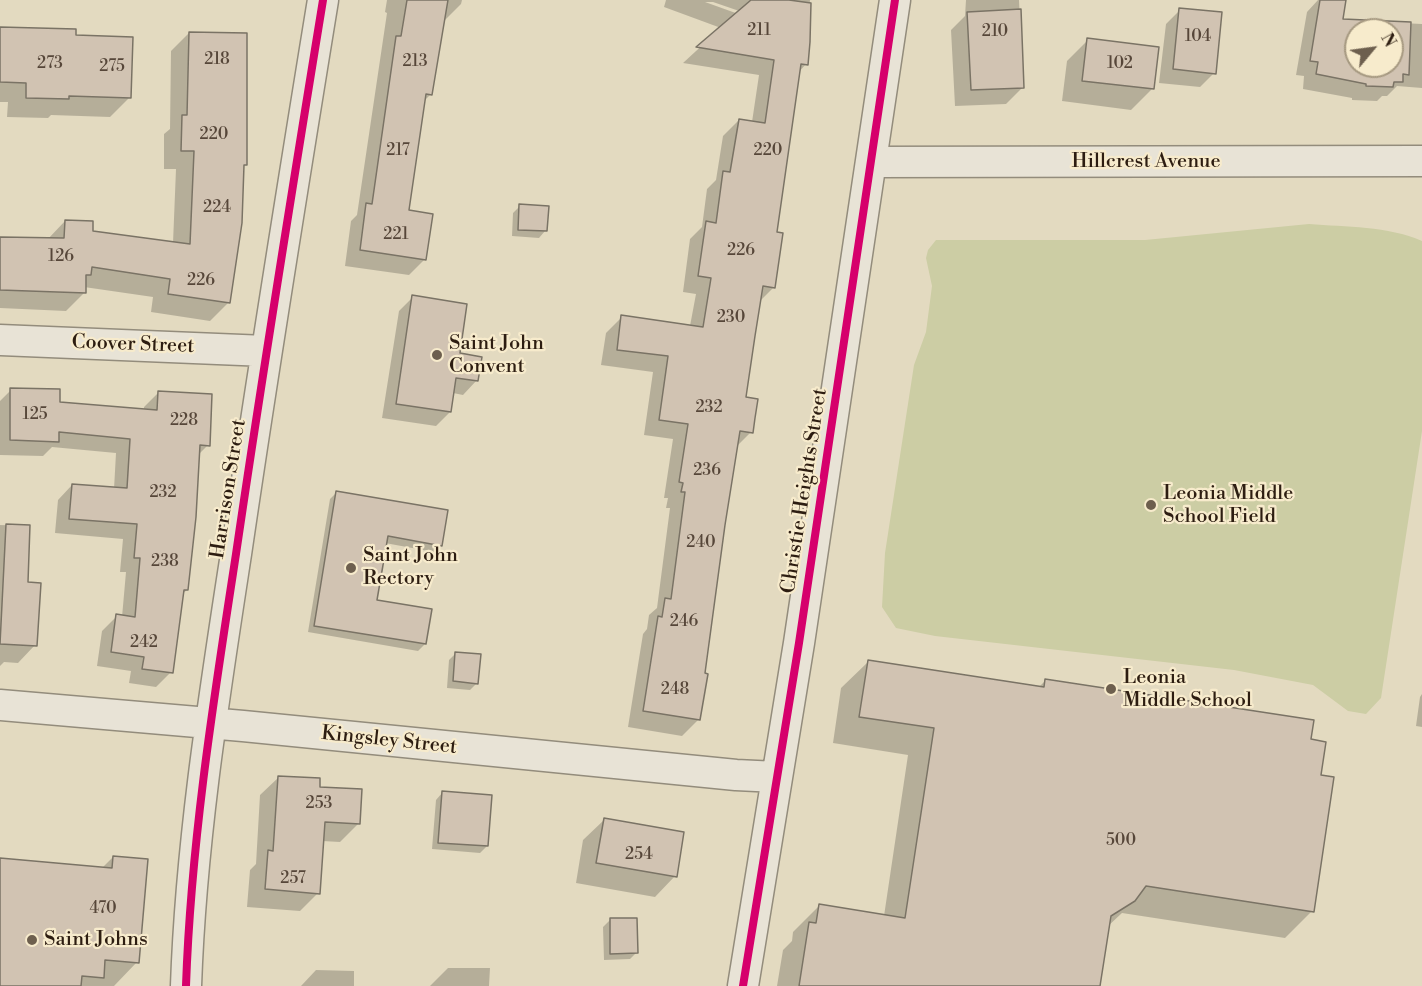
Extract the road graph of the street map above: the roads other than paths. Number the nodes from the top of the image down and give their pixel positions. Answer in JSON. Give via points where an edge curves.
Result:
{"nodes":[{"id":1,"x":323,"y":0,"type":"edge"},
{"id":2,"x":895,"y":0,"type":"edge"},
{"id":3,"x":1422,"y":161,"type":"edge"},
{"id":4,"x":871,"y":162,"type":"junction"},
{"id":5,"x":0,"y":340,"type":"edge"},
{"id":6,"x":266,"y":351,"type":"junction"},
{"id":7,"x":0,"y":705,"type":"edge"},
{"id":8,"x":210,"y":723,"type":"junction"},
{"id":9,"x":777,"y":777,"type":"junction"},
{"id":10,"x":186,"y":986,"type":"edge"},
{"id":11,"x":743,"y":986,"type":"edge"}],
"edges":[{"from":1,"to":6,"type":"street","name":"Harrison Street"},
{"from":2,"to":4,"type":"street","name":"Christie Heights Street"},
{"from":3,"to":4,"type":"street","name":"Hillcrest Avenue"},
{"from":4,"to":9,"type":"street","name":"Christie Heights Street"},
{"from":5,"to":6,"type":"street","name":"Coover Street"},
{"from":6,"to":8,"type":"street","name":"Harrison Street"},
{"from":7,"to":8,"type":"street","name":"Kingsley Street"},
{"from":8,"to":9,"type":"street","name":"Kingsley Street"},
{"from":8,"to":10,"type":"street","name":"Harrison Street"},
{"from":9,"to":11,"type":"street","name":"Christie Heights Street"}]}
